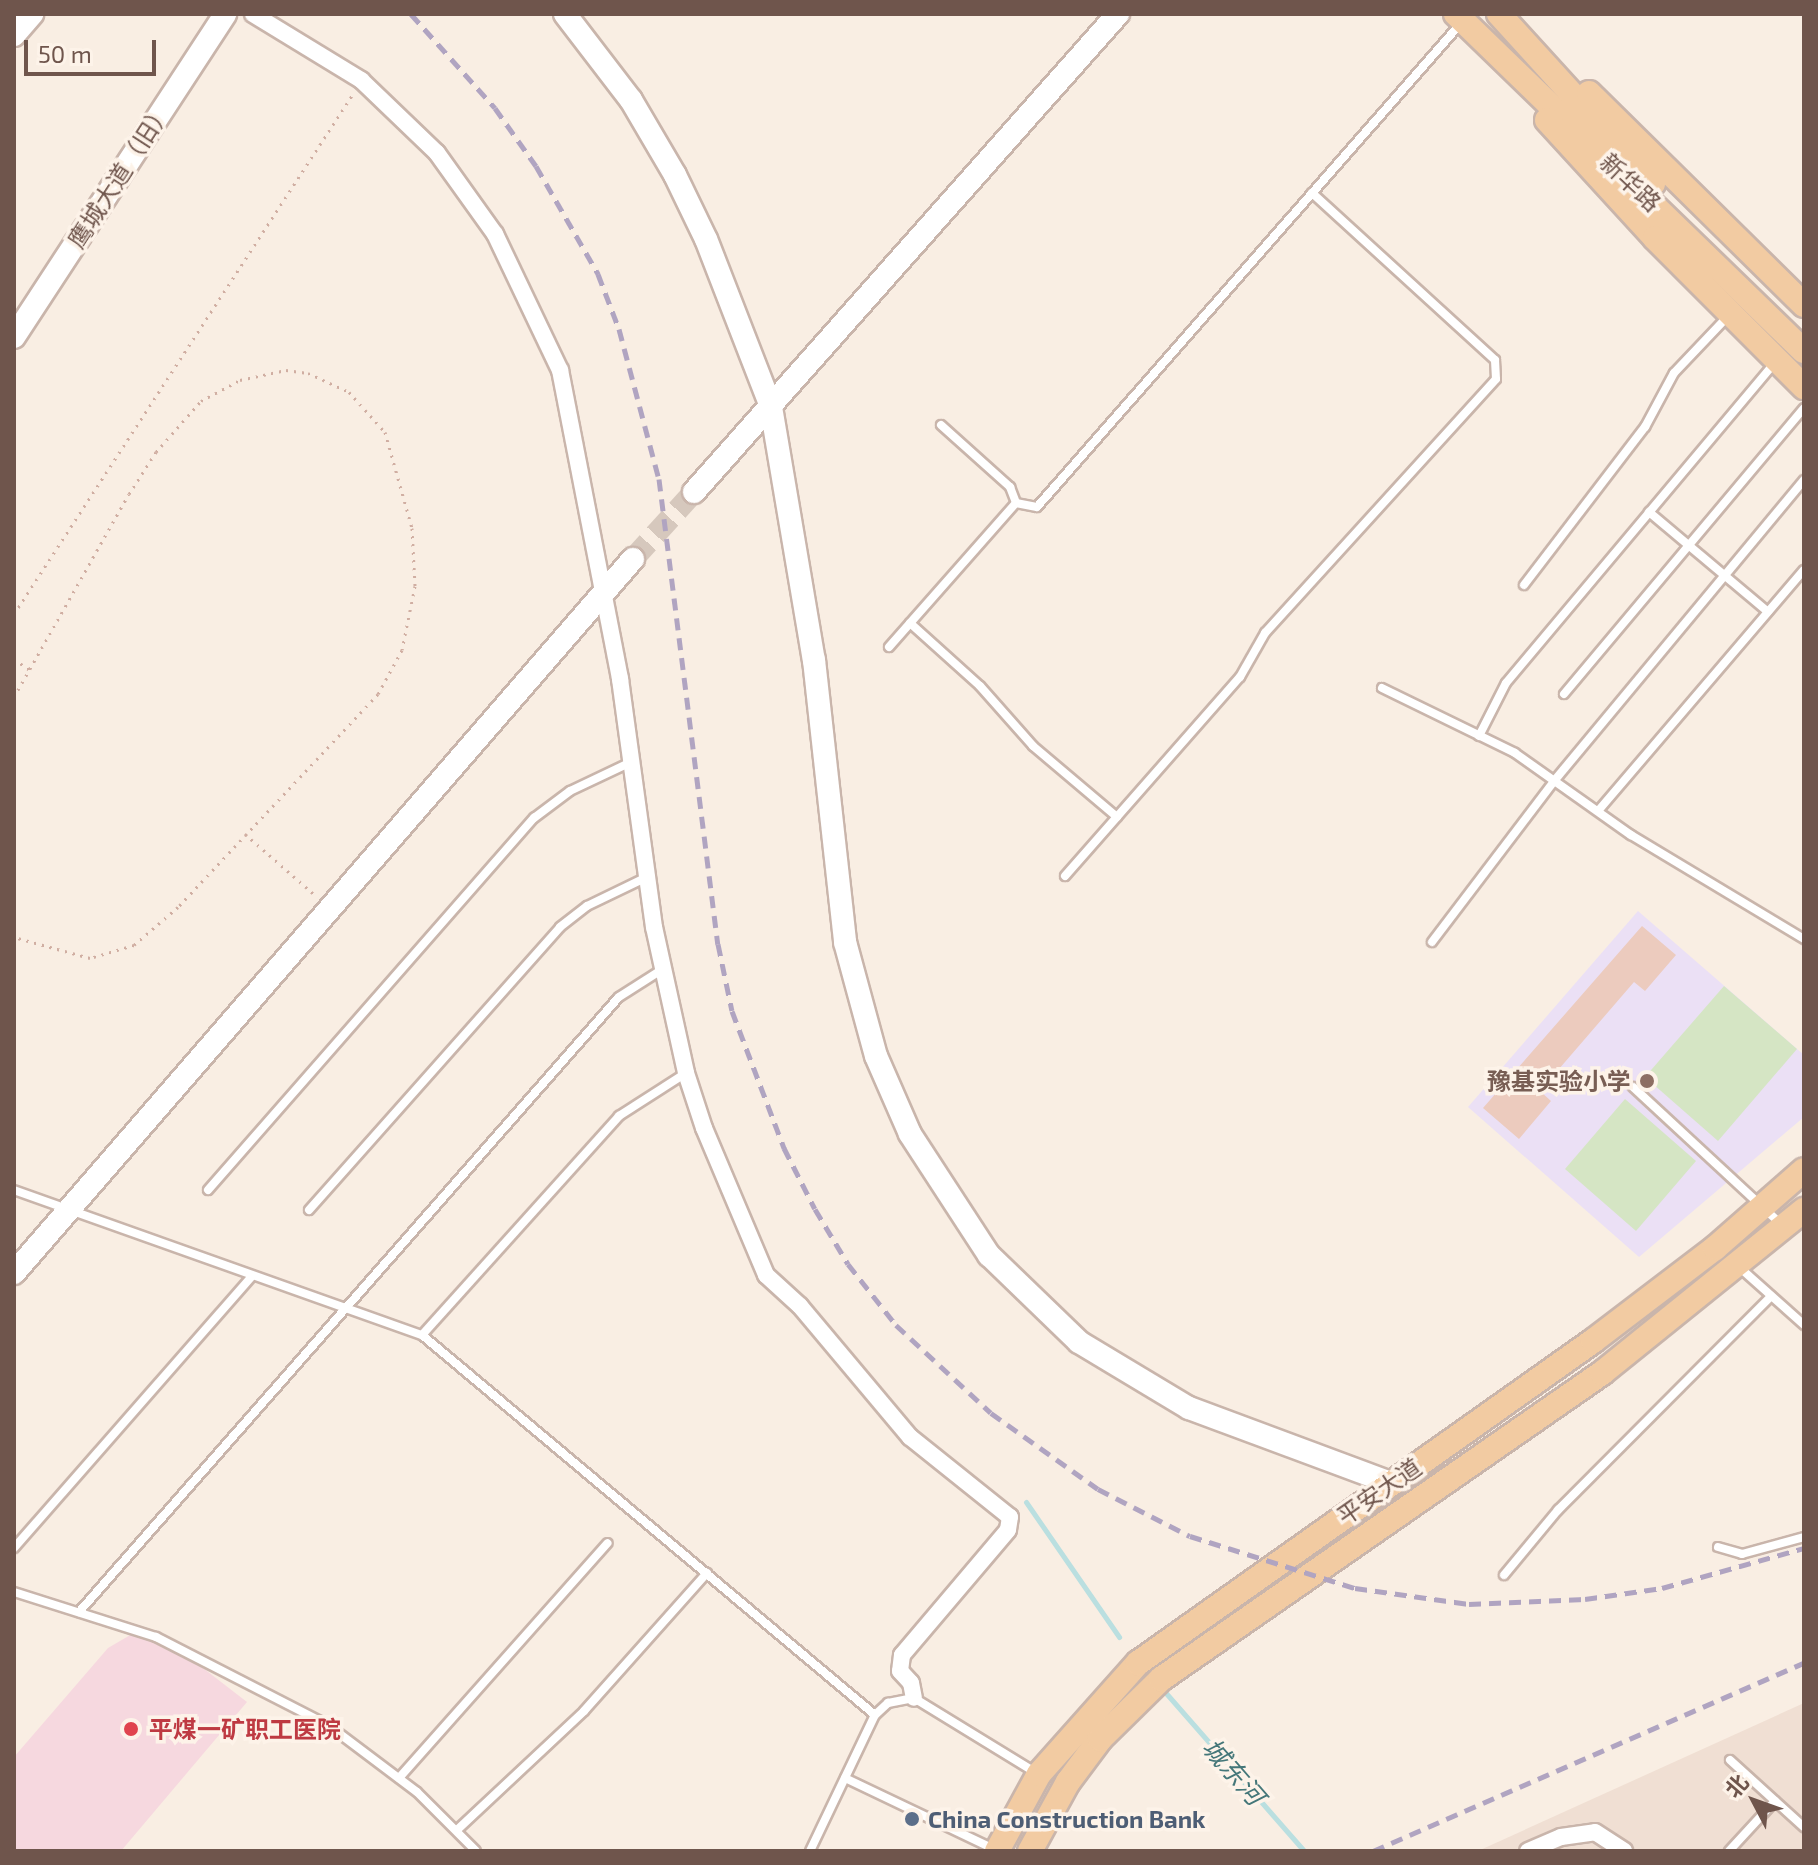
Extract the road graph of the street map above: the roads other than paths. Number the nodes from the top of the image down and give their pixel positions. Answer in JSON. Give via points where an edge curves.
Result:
{"nodes":[{"id":1,"x":30,"y":14,"type":"edge"},
{"id":2,"x":225,"y":14,"type":"edge"},
{"id":3,"x":253,"y":14,"type":"edge"},
{"id":4,"x":565,"y":14,"type":"edge"},
{"id":5,"x":1118,"y":14,"type":"edge"},
{"id":6,"x":1459,"y":18,"type":"edge"},
{"id":7,"x":1502,"y":18,"type":"edge"},
{"id":8,"x":14,"y":23,"type":"edge"},
{"id":9,"x":14,"y":35,"type":"edge"},
{"id":10,"x":1485,"y":44,"type":"junction"},
{"id":11,"x":1312,"y":193,"type":"junction"},
{"id":12,"x":1677,"y":218,"type":"junction"},
{"id":13,"x":1804,"y":305,"type":"edge"},
{"id":14,"x":1730,"y":313,"type":"junction"},
{"id":15,"x":1804,"y":335,"type":"edge"},
{"id":16,"x":14,"y":337,"type":"edge"},
{"id":17,"x":1804,"y":351,"type":"edge"},
{"id":18,"x":1777,"y":360,"type":"junction"},
{"id":19,"x":1804,"y":387,"type":"edge"},
{"id":20,"x":771,"y":407,"type":"junction"},
{"id":21,"x":1804,"y":408,"type":"edge"},
{"id":22,"x":941,"y":425,"type":"dead end"},
{"id":23,"x":1804,"y":480,"type":"edge"},
{"id":24,"x":694,"y":492,"type":"tunnel mouth"},
{"id":25,"x":1016,"y":503,"type":"junction"},
{"id":26,"x":1649,"y":512,"type":"junction"},
{"id":27,"x":1689,"y":545,"type":"junction"},
{"id":28,"x":633,"y":559,"type":"tunnel mouth"},
{"id":29,"x":1804,"y":570,"type":"edge"},
{"id":30,"x":1725,"y":575,"type":"junction"},
{"id":31,"x":1524,"y":585,"type":"dead end"},
{"id":32,"x":605,"y":593,"type":"junction"},
{"id":33,"x":1768,"y":612,"type":"junction"},
{"id":34,"x":910,"y":623,"type":"junction"},
{"id":35,"x":889,"y":647,"type":"dead end"},
{"id":36,"x":1382,"y":688,"type":"dead end"},
{"id":37,"x":1564,"y":694,"type":"dead end"},
{"id":38,"x":1479,"y":736,"type":"junction"},
{"id":39,"x":631,"y":762,"type":"junction"},
{"id":40,"x":1554,"y":781,"type":"junction"},
{"id":41,"x":1598,"y":811,"type":"junction"},
{"id":42,"x":1117,"y":817,"type":"junction"},
{"id":43,"x":1065,"y":876,"type":"dead end"},
{"id":44,"x":647,"y":877,"type":"junction"},
{"id":45,"x":1804,"y":939,"type":"edge"},
{"id":46,"x":1432,"y":942,"type":"dead end"},
{"id":47,"x":663,"y":969,"type":"junction"},
{"id":48,"x":686,"y":1073,"type":"junction"},
{"id":49,"x":1633,"y":1087,"type":"dead end"},
{"id":50,"x":1804,"y":1170,"type":"edge"},
{"id":51,"x":14,"y":1190,"type":"edge"},
{"id":52,"x":208,"y":1190,"type":"dead end"},
{"id":53,"x":1765,"y":1206,"type":"junction"},
{"id":54,"x":309,"y":1210,"type":"dead end"},
{"id":55,"x":1804,"y":1210,"type":"edge"},
{"id":56,"x":68,"y":1211,"type":"junction"},
{"id":57,"x":1784,"y":1228,"type":"junction"},
{"id":58,"x":1738,"y":1267,"type":"junction"},
{"id":59,"x":14,"y":1273,"type":"edge"},
{"id":60,"x":252,"y":1276,"type":"junction"},
{"id":61,"x":1771,"y":1296,"type":"junction"},
{"id":62,"x":345,"y":1308,"type":"junction"},
{"id":63,"x":1804,"y":1325,"type":"edge"},
{"id":64,"x":422,"y":1335,"type":"junction"},
{"id":65,"x":1391,"y":1483,"type":"junction"},
{"id":66,"x":1804,"y":1537,"type":"edge"},
{"id":67,"x":608,"y":1543,"type":"dead end"},
{"id":68,"x":1718,"y":1547,"type":"dead end"},
{"id":69,"x":14,"y":1548,"type":"edge"},
{"id":70,"x":707,"y":1573,"type":"junction"},
{"id":71,"x":1504,"y":1575,"type":"dead end"},
{"id":72,"x":14,"y":1592,"type":"edge"},
{"id":73,"x":79,"y":1612,"type":"junction"},
{"id":74,"x":914,"y":1698,"type":"junction"},
{"id":75,"x":875,"y":1715,"type":"junction"},
{"id":76,"x":1730,"y":1760,"type":"dead end"},
{"id":77,"x":1039,"y":1774,"type":"junction"},
{"id":78,"x":399,"y":1778,"type":"junction"},
{"id":79,"x":845,"y":1778,"type":"junction"},
{"id":80,"x":1775,"y":1801,"type":"junction"},
{"id":81,"x":1804,"y":1827,"type":"edge"},
{"id":82,"x":457,"y":1830,"type":"junction"},
{"id":83,"x":476,"y":1851,"type":"edge"},
{"id":84,"x":810,"y":1851,"type":"edge"},
{"id":85,"x":997,"y":1851,"type":"edge"},
{"id":86,"x":1030,"y":1851,"type":"edge"},
{"id":87,"x":1528,"y":1851,"type":"edge"},
{"id":88,"x":1624,"y":1851,"type":"edge"},
{"id":89,"x":1729,"y":1851,"type":"edge"}],
"edges":[{"from":1,"to":8,"type":"street"},
{"from":1,"to":9,"type":"street"},
{"from":2,"to":16,"type":"street","name":"鹰城大道（旧）"},
{"from":3,"to":32,"type":"street","via":[[361,80],[437,153],[495,234],[560,370]]},
{"from":4,"to":20,"type":"street","via":[[631,100],[675,175],[706,239]]},
{"from":5,"to":20,"type":"street"},
{"from":6,"to":10,"type":"main road","name":"新华路"},
{"from":6,"to":11,"type":"lane"},
{"from":7,"to":12,"type":"main road","name":"新华路"},
{"from":7,"to":13,"type":"main road","via":[[1614,115]]},
{"from":10,"to":12,"type":"main road","name":"新华路"},
{"from":10,"to":14,"type":"main road","via":[[1577,157]]},
{"from":11,"to":25,"type":"lane","via":[[1037,507]]},
{"from":11,"to":42,"type":"lane","via":[[1495,360],[1496,379],[1265,633],[1240,677]]},
{"from":12,"to":15,"type":"main road","name":"新华路"},
{"from":12,"to":17,"type":"main road","name":"新华路"},
{"from":14,"to":18,"type":"main road"},
{"from":14,"to":31,"type":"lane","via":[[1674,373],[1645,427]]},
{"from":18,"to":19,"type":"main road"},
{"from":18,"to":26,"type":"lane"},
{"from":20,"to":24,"type":"street"},
{"from":20,"to":65,"type":"street","via":[[814,660],[845,942],[876,1056],[910,1134],[989,1255],[1079,1342],[1189,1408]]},
{"from":21,"to":27,"type":"lane"},
{"from":22,"to":25,"type":"lane","via":[[1010,487]]},
{"from":23,"to":30,"type":"lane"},
{"from":25,"to":34,"type":"lane"},
{"from":26,"to":27,"type":"lane"},
{"from":26,"to":38,"type":"lane","via":[[1506,683]]},
{"from":27,"to":30,"type":"lane"},
{"from":27,"to":37,"type":"lane"},
{"from":28,"to":32,"type":"street"},
{"from":29,"to":33,"type":"lane"},
{"from":30,"to":33,"type":"lane"},
{"from":30,"to":40,"type":"lane"},
{"from":32,"to":39,"type":"street"},
{"from":32,"to":56,"type":"street"},
{"from":33,"to":41,"type":"lane"},
{"from":34,"to":35,"type":"lane"},
{"from":34,"to":42,"type":"lane","via":[[980,686],[1033,746]]},
{"from":36,"to":38,"type":"lane"},
{"from":38,"to":40,"type":"lane"},
{"from":39,"to":44,"type":"street"},
{"from":39,"to":52,"type":"lane","via":[[570,791],[534,818]]},
{"from":40,"to":41,"type":"lane"},
{"from":40,"to":46,"type":"lane"},
{"from":41,"to":45,"type":"lane"},
{"from":42,"to":43,"type":"lane"},
{"from":44,"to":47,"type":"street"},
{"from":44,"to":54,"type":"lane","via":[[587,906],[560,927]]},
{"from":47,"to":48,"type":"street"},
{"from":47,"to":62,"type":"lane","via":[[619,997]]},
{"from":48,"to":64,"type":"lane","via":[[619,1116]]},
{"from":48,"to":74,"type":"street","via":[[766,1275],[800,1306],[910,1437],[1010,1517],[1008,1530],[902,1655],[900,1671],[911,1683]]},
{"from":49,"to":53,"type":"lane"},
{"from":50,"to":53,"type":"main road","name":"平安大道"},
{"from":51,"to":56,"type":"lane"},
{"from":53,"to":57,"type":"lane"},
{"from":53,"to":65,"type":"main road","name":"平安大道","via":[[1593,1341]]},
{"from":55,"to":57,"type":"main road","name":"平安大道"},
{"from":56,"to":59,"type":"street"},
{"from":56,"to":60,"type":"lane"},
{"from":57,"to":58,"type":"main road","name":"平安大道"},
{"from":58,"to":61,"type":"lane"},
{"from":58,"to":86,"type":"main road","name":"平安大道","via":[[1602,1373],[1161,1679],[1100,1739],[1068,1782]]},
{"from":60,"to":62,"type":"lane"},
{"from":60,"to":69,"type":"lane"},
{"from":61,"to":63,"type":"lane"},
{"from":61,"to":71,"type":"lane","via":[[1558,1510]]},
{"from":62,"to":64,"type":"lane"},
{"from":62,"to":73,"type":"lane"},
{"from":64,"to":70,"type":"lane"},
{"from":65,"to":77,"type":"main road","name":"平安大道","via":[[1165,1640],[1112,1687]]},
{"from":66,"to":68,"type":"lane","via":[[1742,1554]]},
{"from":67,"to":78,"type":"lane"},
{"from":70,"to":75,"type":"lane"},
{"from":70,"to":82,"type":"lane","via":[[584,1711]]},
{"from":72,"to":73,"type":"lane"},
{"from":73,"to":78,"type":"lane","via":[[156,1637],[262,1689],[328,1725]]},
{"from":74,"to":75,"type":"lane","via":[[888,1703]]},
{"from":74,"to":77,"type":"lane"},
{"from":75,"to":79,"type":"lane"},
{"from":76,"to":80,"type":"lane"},
{"from":77,"to":85,"type":"main road","name":"平安大道"},
{"from":78,"to":82,"type":"lane"},
{"from":79,"to":84,"type":"lane"},
{"from":79,"to":85,"type":"lane"},
{"from":80,"to":81,"type":"lane"},
{"from":80,"to":89,"type":"lane"},
{"from":82,"to":83,"type":"lane"},
{"from":87,"to":88,"type":"street","via":[[1581,1832],[1608,1836]]}]}
